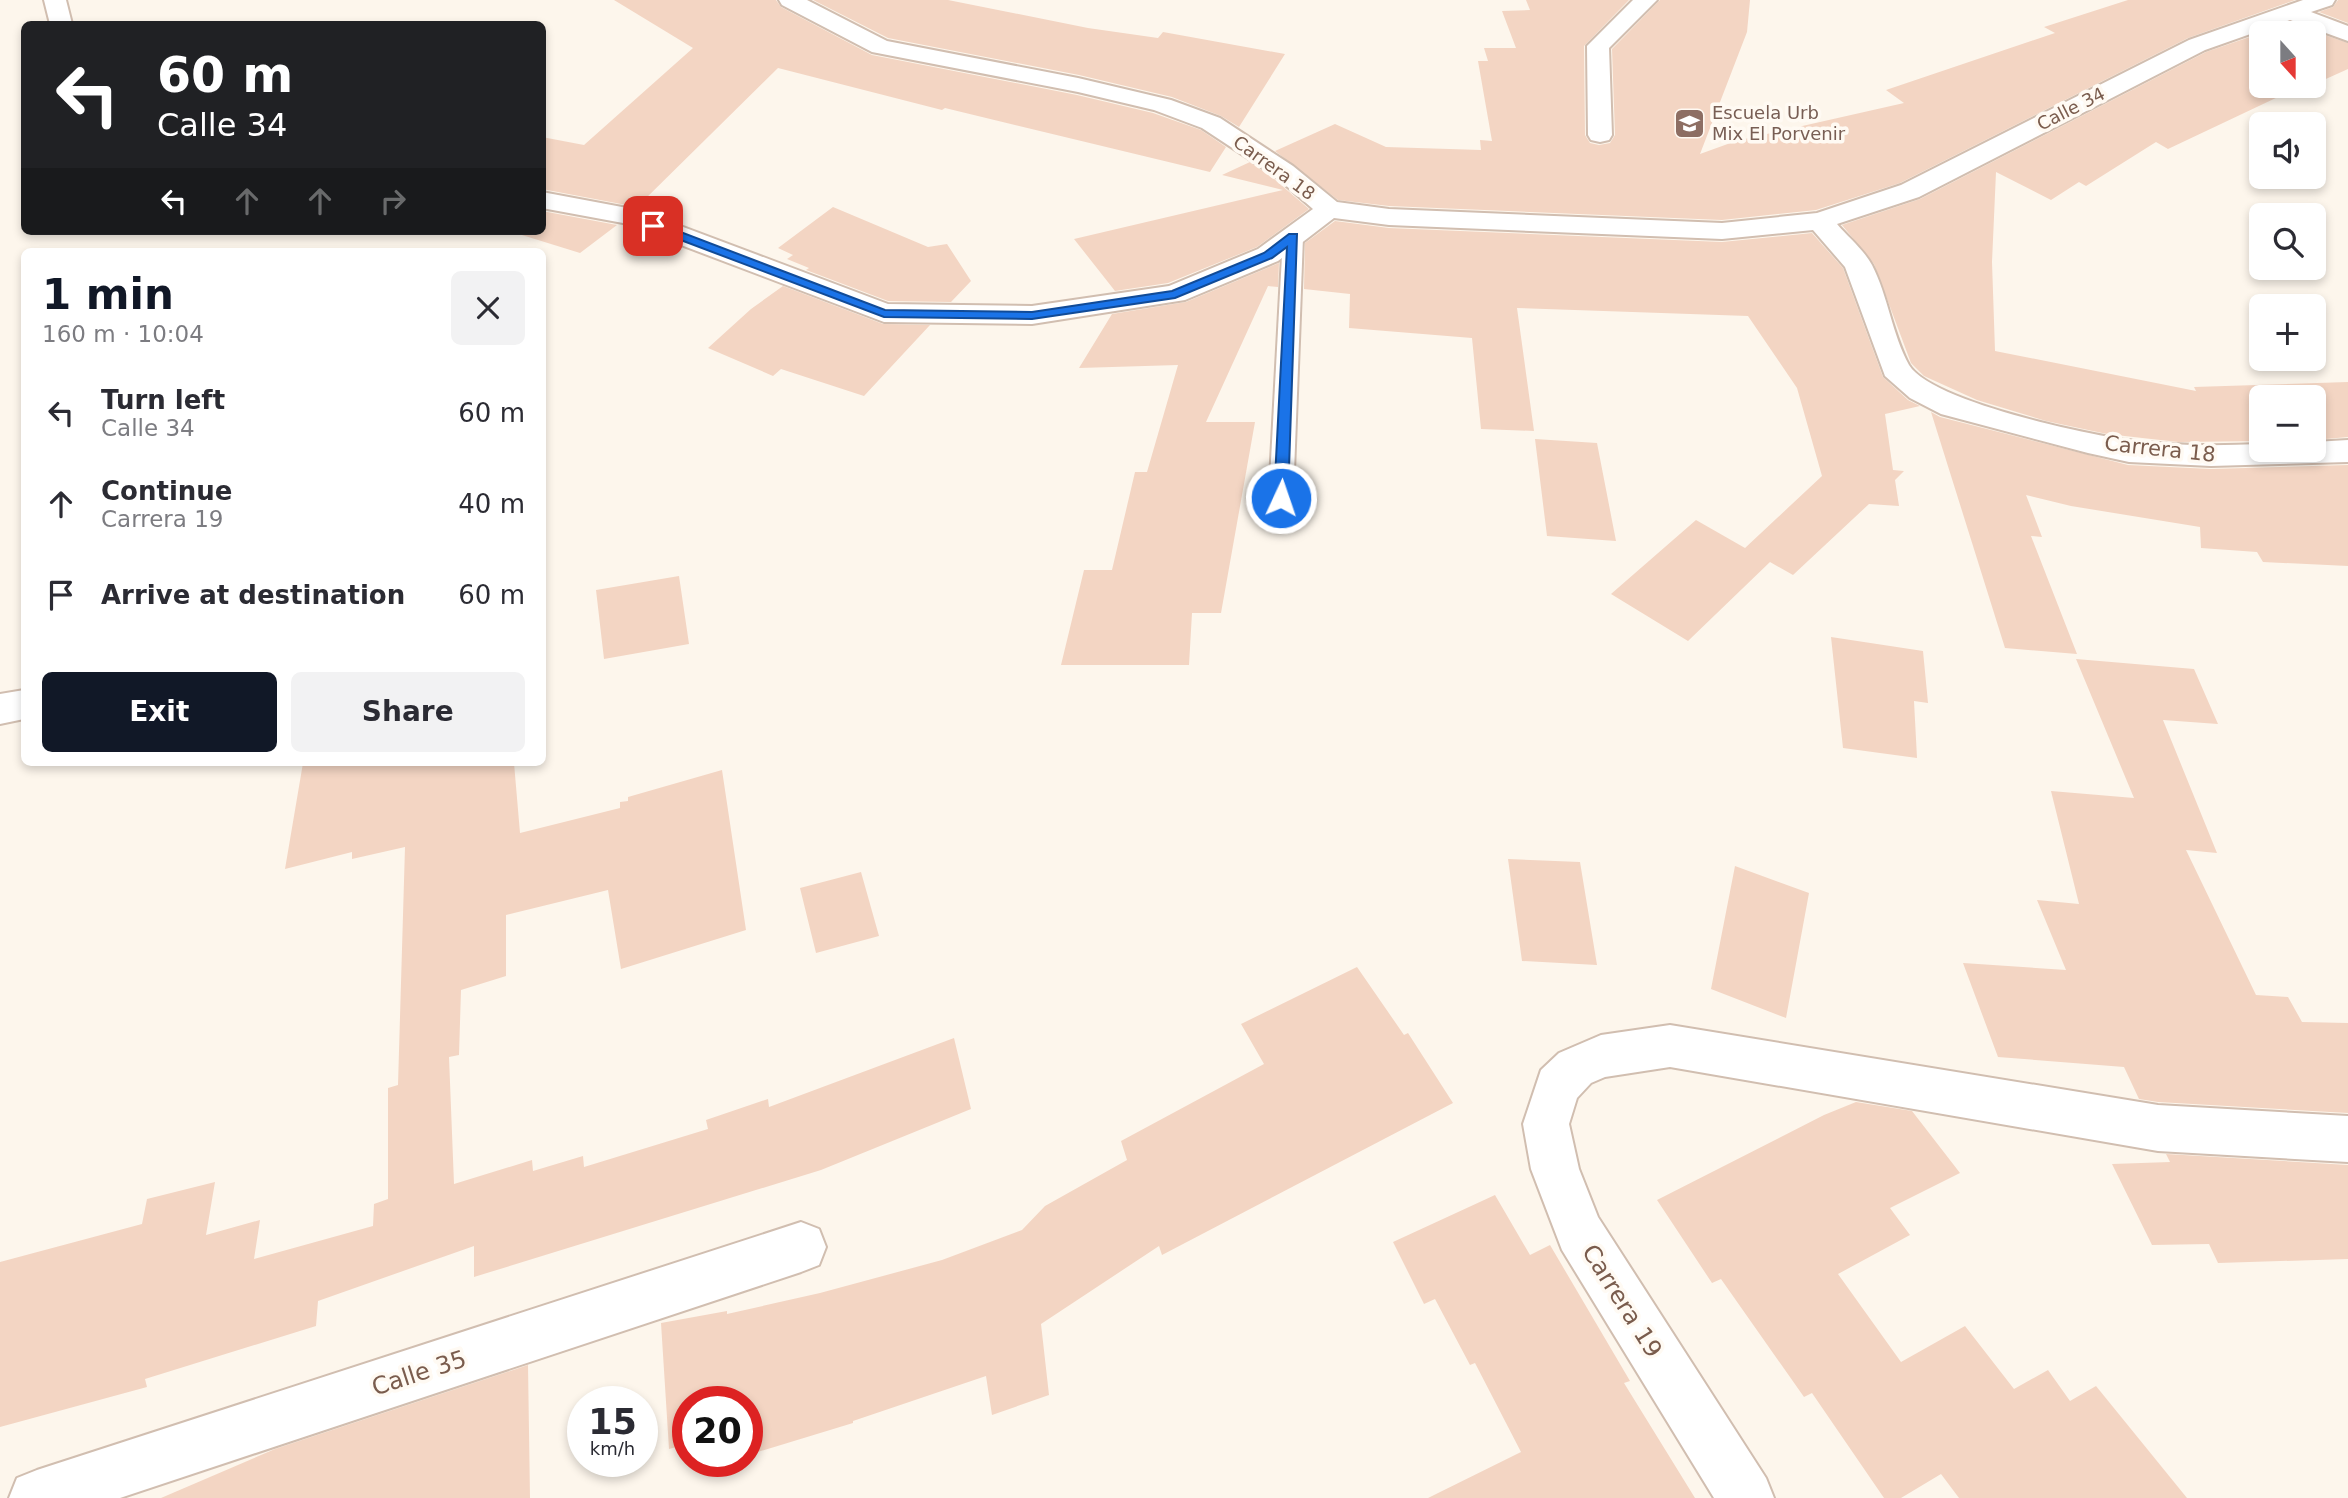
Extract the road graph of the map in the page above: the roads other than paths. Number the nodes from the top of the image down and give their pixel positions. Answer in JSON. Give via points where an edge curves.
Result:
{"nodes":[{"id":1,"x":55,"y":0,"type":"edge"},
{"id":2,"x":790,"y":0,"type":"edge"},
{"id":3,"x":1646,"y":0,"type":"edge"},
{"id":4,"x":2324,"y":0,"type":"edge"},
{"id":5,"x":2290,"y":12,"type":"junction"},
{"id":6,"x":60,"y":21,"type":"edge"},
{"id":7,"x":2348,"y":34,"type":"edge"},
{"id":8,"x":1600,"y":135,"type":"dead end"},
{"id":9,"x":546,"y":201,"type":"edge"},
{"id":10,"x":1329,"y":209,"type":"junction"},
{"id":11,"x":1820,"y":221,"type":"junction"},
{"id":12,"x":1293,"y":237,"type":"junction"},
{"id":13,"x":2348,"y":451,"type":"edge"},
{"id":14,"x":1281,"y":498,"type":"dead end"},
{"id":15,"x":21,"y":706,"type":"edge"},
{"id":16,"x":0,"y":709,"type":"edge"},
{"id":17,"x":2348,"y":1139,"type":"edge"},
{"id":18,"x":801,"y":1247,"type":"dead end"},
{"id":19,"x":37,"y":1498,"type":"edge"},
{"id":20,"x":1746,"y":1498,"type":"edge"}],
"edges":[{"from":1,"to":6,"type":"street"},
{"from":2,"to":10,"type":"street","name":"Carrera 18","via":[[880,47],[1078,85],[1162,105],[1211,123],[1284,171]]},
{"from":3,"to":8,"type":"street","via":[[1598,46]]},
{"from":4,"to":5,"type":"street","name":"Calle 34"},
{"from":5,"to":7,"type":"street"},
{"from":5,"to":11,"type":"street","name":"Calle 34","via":[[2197,45],[1910,191]]},
{"from":9,"to":12,"type":"street","via":[[629,216],[884,313],[1032,316],[1175,294],[1268,255]]},
{"from":10,"to":11,"type":"street","name":"Carrera 18","via":[[1389,218],[1722,231]]},
{"from":10,"to":12,"type":"street"},
{"from":11,"to":13,"type":"street","name":"Carrera 18","via":[[1858,265],[1896,369],[1906,382],[1936,399],[1976,415],[2128,451],[2232,456]]},
{"from":12,"to":14,"type":"lane"},
{"from":15,"to":16,"type":"street"},
{"from":17,"to":20,"type":"street","name":"Carrera 19","via":[[2158,1128],[1670,1046],[1601,1056],[1575,1068],[1557,1086],[1546,1124],[1555,1169],[1579,1233]]},
{"from":18,"to":19,"type":"street","name":"Calle 35"}]}
